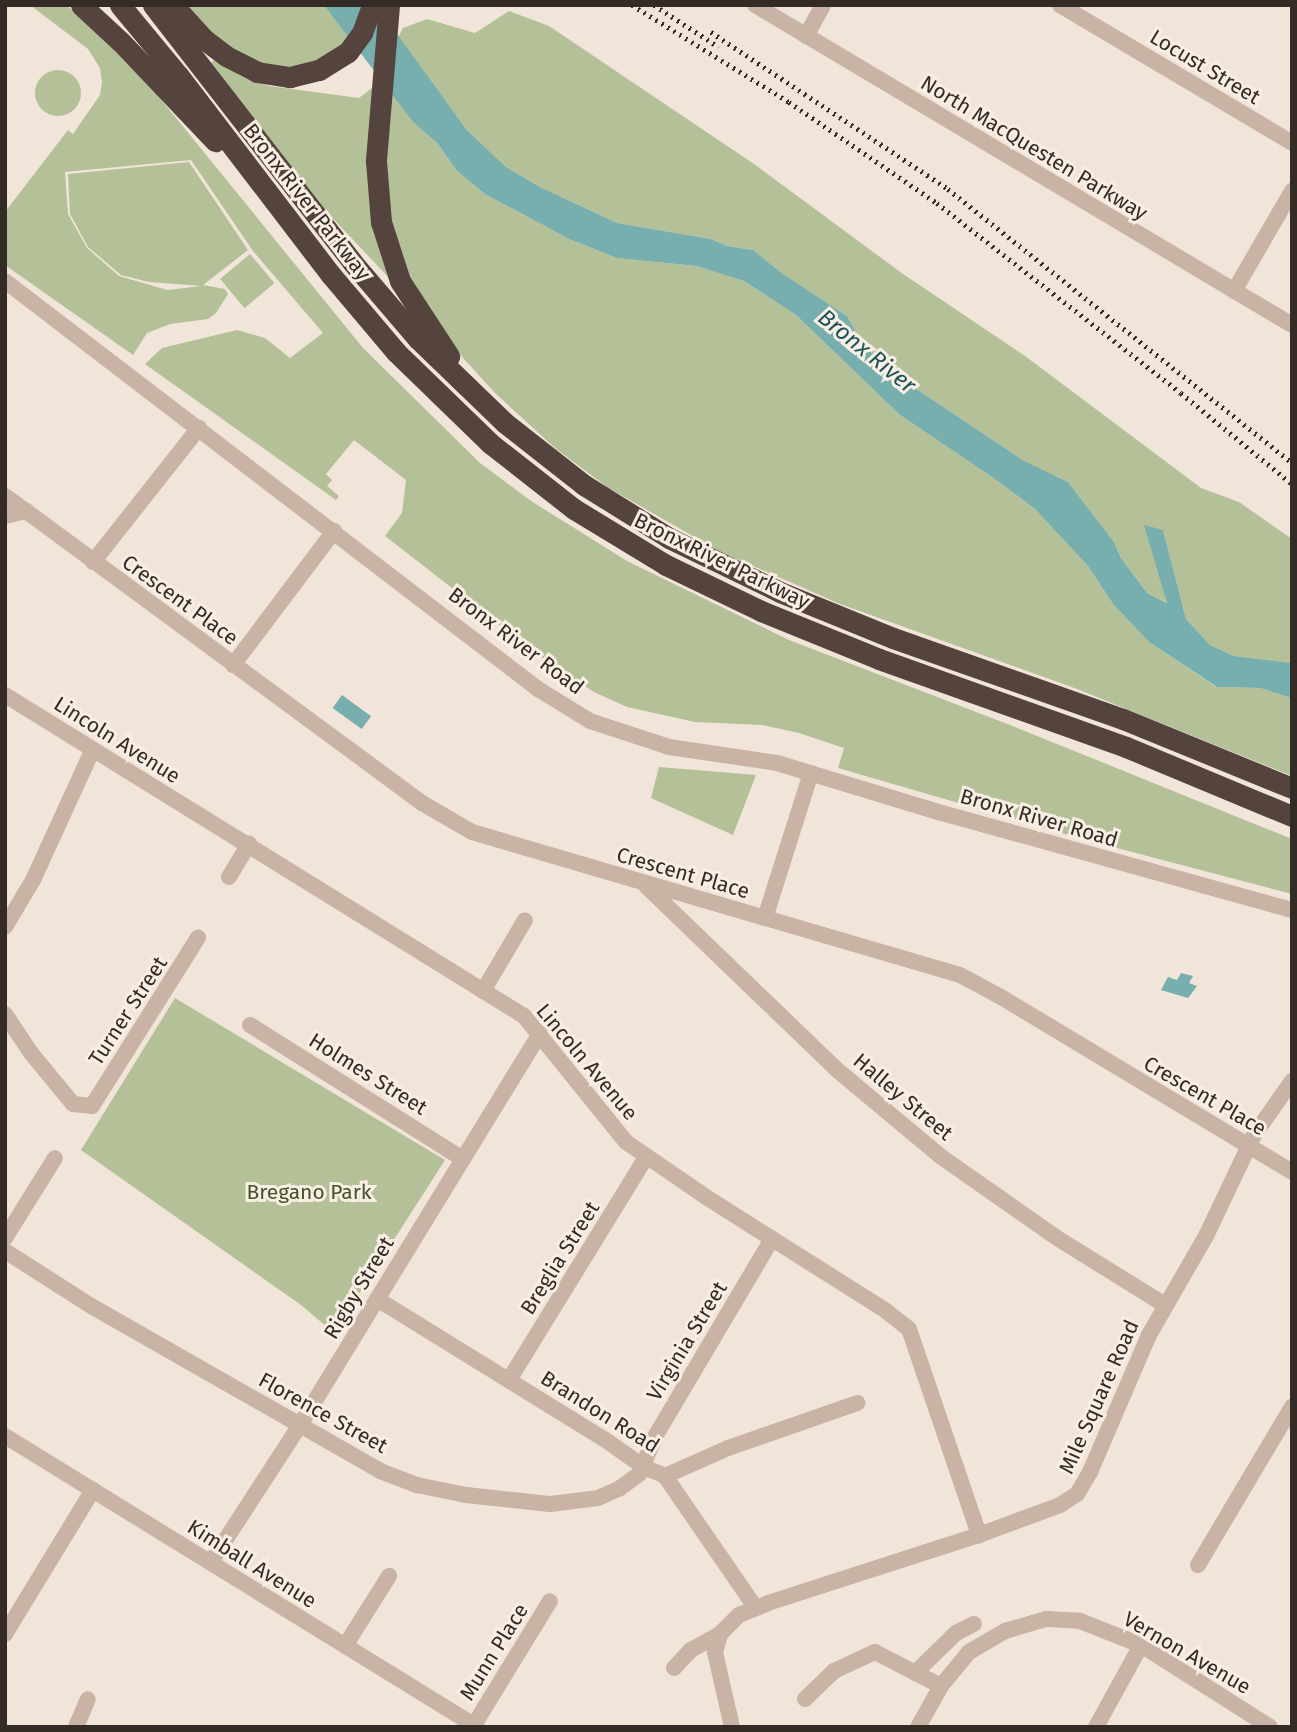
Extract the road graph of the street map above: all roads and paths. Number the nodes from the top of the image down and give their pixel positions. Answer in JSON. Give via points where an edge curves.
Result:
{"nodes":[{"id":1,"x":81,"y":5,"type":"edge"},
{"id":2,"x":120,"y":5,"type":"edge"},
{"id":3,"x":153,"y":5,"type":"edge"},
{"id":4,"x":173,"y":5,"type":"edge"},
{"id":5,"x":372,"y":5,"type":"edge"},
{"id":6,"x":389,"y":5,"type":"edge"},
{"id":7,"x":755,"y":5,"type":"edge"},
{"id":8,"x":823,"y":5,"type":"edge"},
{"id":9,"x":1060,"y":5,"type":"edge"},
{"id":10,"x":806,"y":36,"type":"junction"},
{"id":11,"x":1292,"y":144,"type":"edge"},
{"id":12,"x":1292,"y":191,"type":"edge"},
{"id":13,"x":270,"y":196,"type":"junction"},
{"id":14,"x":5,"y":281,"type":"edge"},
{"id":15,"x":1234,"y":291,"type":"junction"},
{"id":16,"x":1292,"y":325,"type":"edge"},
{"id":17,"x":488,"y":408,"type":"junction"},
{"id":18,"x":199,"y":428,"type":"junction"},
{"id":19,"x":5,"y":496,"type":"edge"},
{"id":20,"x":26,"y":511,"type":"junction"},
{"id":21,"x":5,"y":516,"type":"edge"},
{"id":22,"x":334,"y":531,"type":"junction"},
{"id":23,"x":93,"y":562,"type":"junction"},
{"id":24,"x":233,"y":665,"type":"junction"},
{"id":25,"x":5,"y":695,"type":"edge"},
{"id":26,"x":92,"y":751,"type":"junction"},
{"id":27,"x":811,"y":772,"type":"junction"},
{"id":28,"x":1292,"y":788,"type":"edge"},
{"id":29,"x":1292,"y":816,"type":"edge"},
{"id":30,"x":248,"y":844,"type":"junction"},
{"id":31,"x":229,"y":877,"type":"dead end"},
{"id":32,"x":643,"y":884,"type":"junction"},
{"id":33,"x":1292,"y":910,"type":"edge"},
{"id":34,"x":765,"y":918,"type":"junction"},
{"id":35,"x":525,"y":919,"type":"dead end"},
{"id":36,"x":5,"y":927,"type":"edge"},
{"id":37,"x":198,"y":939,"type":"dead end"},
{"id":38,"x":483,"y":990,"type":"junction"},
{"id":39,"x":5,"y":1014,"type":"edge"},
{"id":40,"x":250,"y":1025,"type":"dead end"},
{"id":41,"x":540,"y":1034,"type":"junction"},
{"id":42,"x":1292,"y":1081,"type":"edge"},
{"id":43,"x":1248,"y":1146,"type":"junction"},
{"id":44,"x":646,"y":1157,"type":"junction"},
{"id":45,"x":55,"y":1158,"type":"dead end"},
{"id":46,"x":463,"y":1159,"type":"junction"},
{"id":47,"x":1292,"y":1172,"type":"edge"},
{"id":48,"x":5,"y":1238,"type":"edge"},
{"id":49,"x":772,"y":1240,"type":"junction"},
{"id":50,"x":5,"y":1251,"type":"edge"},
{"id":51,"x":377,"y":1299,"type":"junction"},
{"id":52,"x":1165,"y":1305,"type":"junction"},
{"id":53,"x":509,"y":1380,"type":"junction"},
{"id":54,"x":857,"y":1403,"type":"dead end"},
{"id":55,"x":1292,"y":1407,"type":"edge"},
{"id":56,"x":300,"y":1425,"type":"junction"},
{"id":57,"x":5,"y":1436,"type":"edge"},
{"id":58,"x":644,"y":1467,"type":"junction"},
{"id":59,"x":665,"y":1476,"type":"junction"},
{"id":60,"x":93,"y":1490,"type":"junction"},
{"id":61,"x":979,"y":1535,"type":"junction"},
{"id":62,"x":211,"y":1562,"type":"junction"},
{"id":63,"x":1198,"y":1564,"type":"dead end"},
{"id":64,"x":389,"y":1576,"type":"dead end"},
{"id":65,"x":550,"y":1601,"type":"dead end"},
{"id":66,"x":755,"y":1607,"type":"junction"},
{"id":67,"x":974,"y":1624,"type":"dead end"},
{"id":68,"x":5,"y":1634,"type":"edge"},
{"id":69,"x":720,"y":1634,"type":"junction"},
{"id":70,"x":1141,"y":1645,"type":"junction"},
{"id":71,"x":345,"y":1646,"type":"junction"},
{"id":72,"x":674,"y":1668,"type":"dead end"},
{"id":73,"x":915,"y":1673,"type":"junction"},
{"id":74,"x":940,"y":1686,"type":"junction"},
{"id":75,"x":88,"y":1699,"type":"dead end"},
{"id":76,"x":805,"y":1699,"type":"dead end"},
{"id":77,"x":475,"y":1726,"type":"edge"},
{"id":78,"x":76,"y":1727,"type":"edge"},
{"id":79,"x":733,"y":1727,"type":"edge"},
{"id":80,"x":918,"y":1727,"type":"edge"},
{"id":81,"x":1096,"y":1727,"type":"edge"},
{"id":82,"x":1270,"y":1727,"type":"edge"}],
"edges":[{"from":1,"to":13,"type":"highway"},
{"from":2,"to":13,"type":"highway","name":"Bronx River Parkway"},
{"from":3,"to":17,"type":"highway","name":"Bronx River Parkway","via":[[369,282]]},
{"from":4,"to":5,"type":"highway","via":[[226,57],[257,72],[290,77],[319,70],[348,52],[362,33]]},
{"from":6,"to":17,"type":"highway","via":[[376,161],[385,238],[413,304]]},
{"from":7,"to":10,"type":"street","name":"North MacQuesten Parkway"},
{"from":8,"to":10,"type":"street"},
{"from":9,"to":11,"type":"street","name":"Locust Street"},
{"from":10,"to":15,"type":"street","name":"North MacQuesten Parkway"},
{"from":12,"to":15,"type":"street"},
{"from":13,"to":29,"type":"highway","name":"Bronx River Parkway","via":[[361,311],[444,402],[532,478],[620,538],[716,590],[829,640],[1126,747]]},
{"from":14,"to":18,"type":"street","name":"Bronx River Road"},
{"from":15,"to":16,"type":"street","name":"North MacQuesten Parkway"},
{"from":17,"to":28,"type":"highway","name":"Bronx River Parkway","via":[[604,498],[734,571],[870,629],[1124,719]]},
{"from":18,"to":22,"type":"street","name":"Bronx River Road"},
{"from":18,"to":23,"type":"street"},
{"from":19,"to":20,"type":"street"},
{"from":20,"to":21,"type":"street"},
{"from":20,"to":23,"type":"street","name":"Crescent Place"},
{"from":22,"to":24,"type":"street"},
{"from":22,"to":27,"type":"street","name":"Bronx River Road","via":[[538,689],[590,721],[669,747]]},
{"from":23,"to":24,"type":"street","name":"Crescent Place"},
{"from":24,"to":32,"type":"street","name":"Crescent Place","via":[[422,803],[472,832]]},
{"from":25,"to":26,"type":"street","name":"Lincoln Avenue"},
{"from":26,"to":30,"type":"street","name":"Lincoln Avenue"},
{"from":26,"to":36,"type":"street","via":[[33,880]]},
{"from":27,"to":33,"type":"street","name":"Bronx River Road"},
{"from":27,"to":34,"type":"street"},
{"from":30,"to":31,"type":"street"},
{"from":30,"to":38,"type":"street","name":"Lincoln Avenue"},
{"from":32,"to":34,"type":"street","name":"Crescent Place"},
{"from":32,"to":52,"type":"street","name":"Halley Street","via":[[836,1069],[940,1156],[1057,1238]]},
{"from":34,"to":43,"type":"street","name":"Crescent Place","via":[[960,975]]},
{"from":35,"to":38,"type":"street"},
{"from":37,"to":39,"type":"street","name":"Turner Street","via":[[92,1106],[73,1104]]},
{"from":38,"to":41,"type":"street","name":"Lincoln Avenue","via":[[524,1016]]},
{"from":40,"to":46,"type":"street","name":"Holmes Street"},
{"from":41,"to":44,"type":"street","name":"Lincoln Avenue","via":[[608,1122]]},
{"from":41,"to":46,"type":"street","name":"Rigby Street"},
{"from":42,"to":43,"type":"street","name":"Mile Square Road"},
{"from":43,"to":47,"type":"street","name":"Crescent Place"},
{"from":43,"to":52,"type":"street","name":"Mile Square Road","via":[[1203,1241]]},
{"from":44,"to":49,"type":"street","name":"Lincoln Avenue"},
{"from":44,"to":53,"type":"street","name":"Breglia Street"},
{"from":45,"to":48,"type":"street"},
{"from":46,"to":51,"type":"street","name":"Rigby Street"},
{"from":49,"to":58,"type":"street","name":"Virginia Street","via":[[656,1436]]},
{"from":49,"to":61,"type":"street","name":"Lincoln Avenue","via":[[909,1329]]},
{"from":50,"to":56,"type":"street","name":"Florence Street","via":[[93,1307]]},
{"from":51,"to":53,"type":"street","name":"Brandon Road"},
{"from":51,"to":56,"type":"street","name":"Rigby Street"},
{"from":52,"to":61,"type":"street","name":"Mile Square Road","via":[[1077,1494],[1060,1505]]},
{"from":53,"to":58,"type":"street","name":"Brandon Road"},
{"from":54,"to":59,"type":"street","via":[[728,1448]]},
{"from":55,"to":63,"type":"street"},
{"from":56,"to":58,"type":"street","name":"Florence Street","via":[[380,1471],[417,1485],[521,1503],[598,1497],[628,1483]]},
{"from":56,"to":62,"type":"street","name":"Rigby Street"},
{"from":57,"to":60,"type":"street","name":"Kimball Avenue"},
{"from":58,"to":59,"type":"street","name":"Brandon Road"},
{"from":59,"to":66,"type":"street","name":"Brandon Road"},
{"from":60,"to":62,"type":"street","name":"Kimball Avenue"},
{"from":60,"to":68,"type":"street"},
{"from":61,"to":66,"type":"street","name":"Mile Square Road"},
{"from":62,"to":71,"type":"street","name":"Kimball Avenue"},
{"from":64,"to":71,"type":"street"},
{"from":65,"to":77,"type":"street","name":"Munn Place"},
{"from":66,"to":69,"type":"street","name":"Mile Square Road"},
{"from":67,"to":73,"type":"street","via":[[957,1633]]},
{"from":69,"to":72,"type":"street","name":"Mile Square Road","via":[[691,1650]]},
{"from":69,"to":79,"type":"street","via":[[715,1659]]},
{"from":70,"to":74,"type":"street","name":"Vernon Avenue","via":[[1080,1621],[1027,1622],[969,1652]]},
{"from":70,"to":81,"type":"street"},
{"from":70,"to":82,"type":"street","name":"Vernon Avenue"},
{"from":71,"to":77,"type":"street","name":"Kimball Avenue"},
{"from":73,"to":74,"type":"street"},
{"from":73,"to":76,"type":"street","via":[[875,1652],[834,1671]]},
{"from":74,"to":80,"type":"street","name":"Vernon Avenue"},
{"from":75,"to":78,"type":"street"}]}
